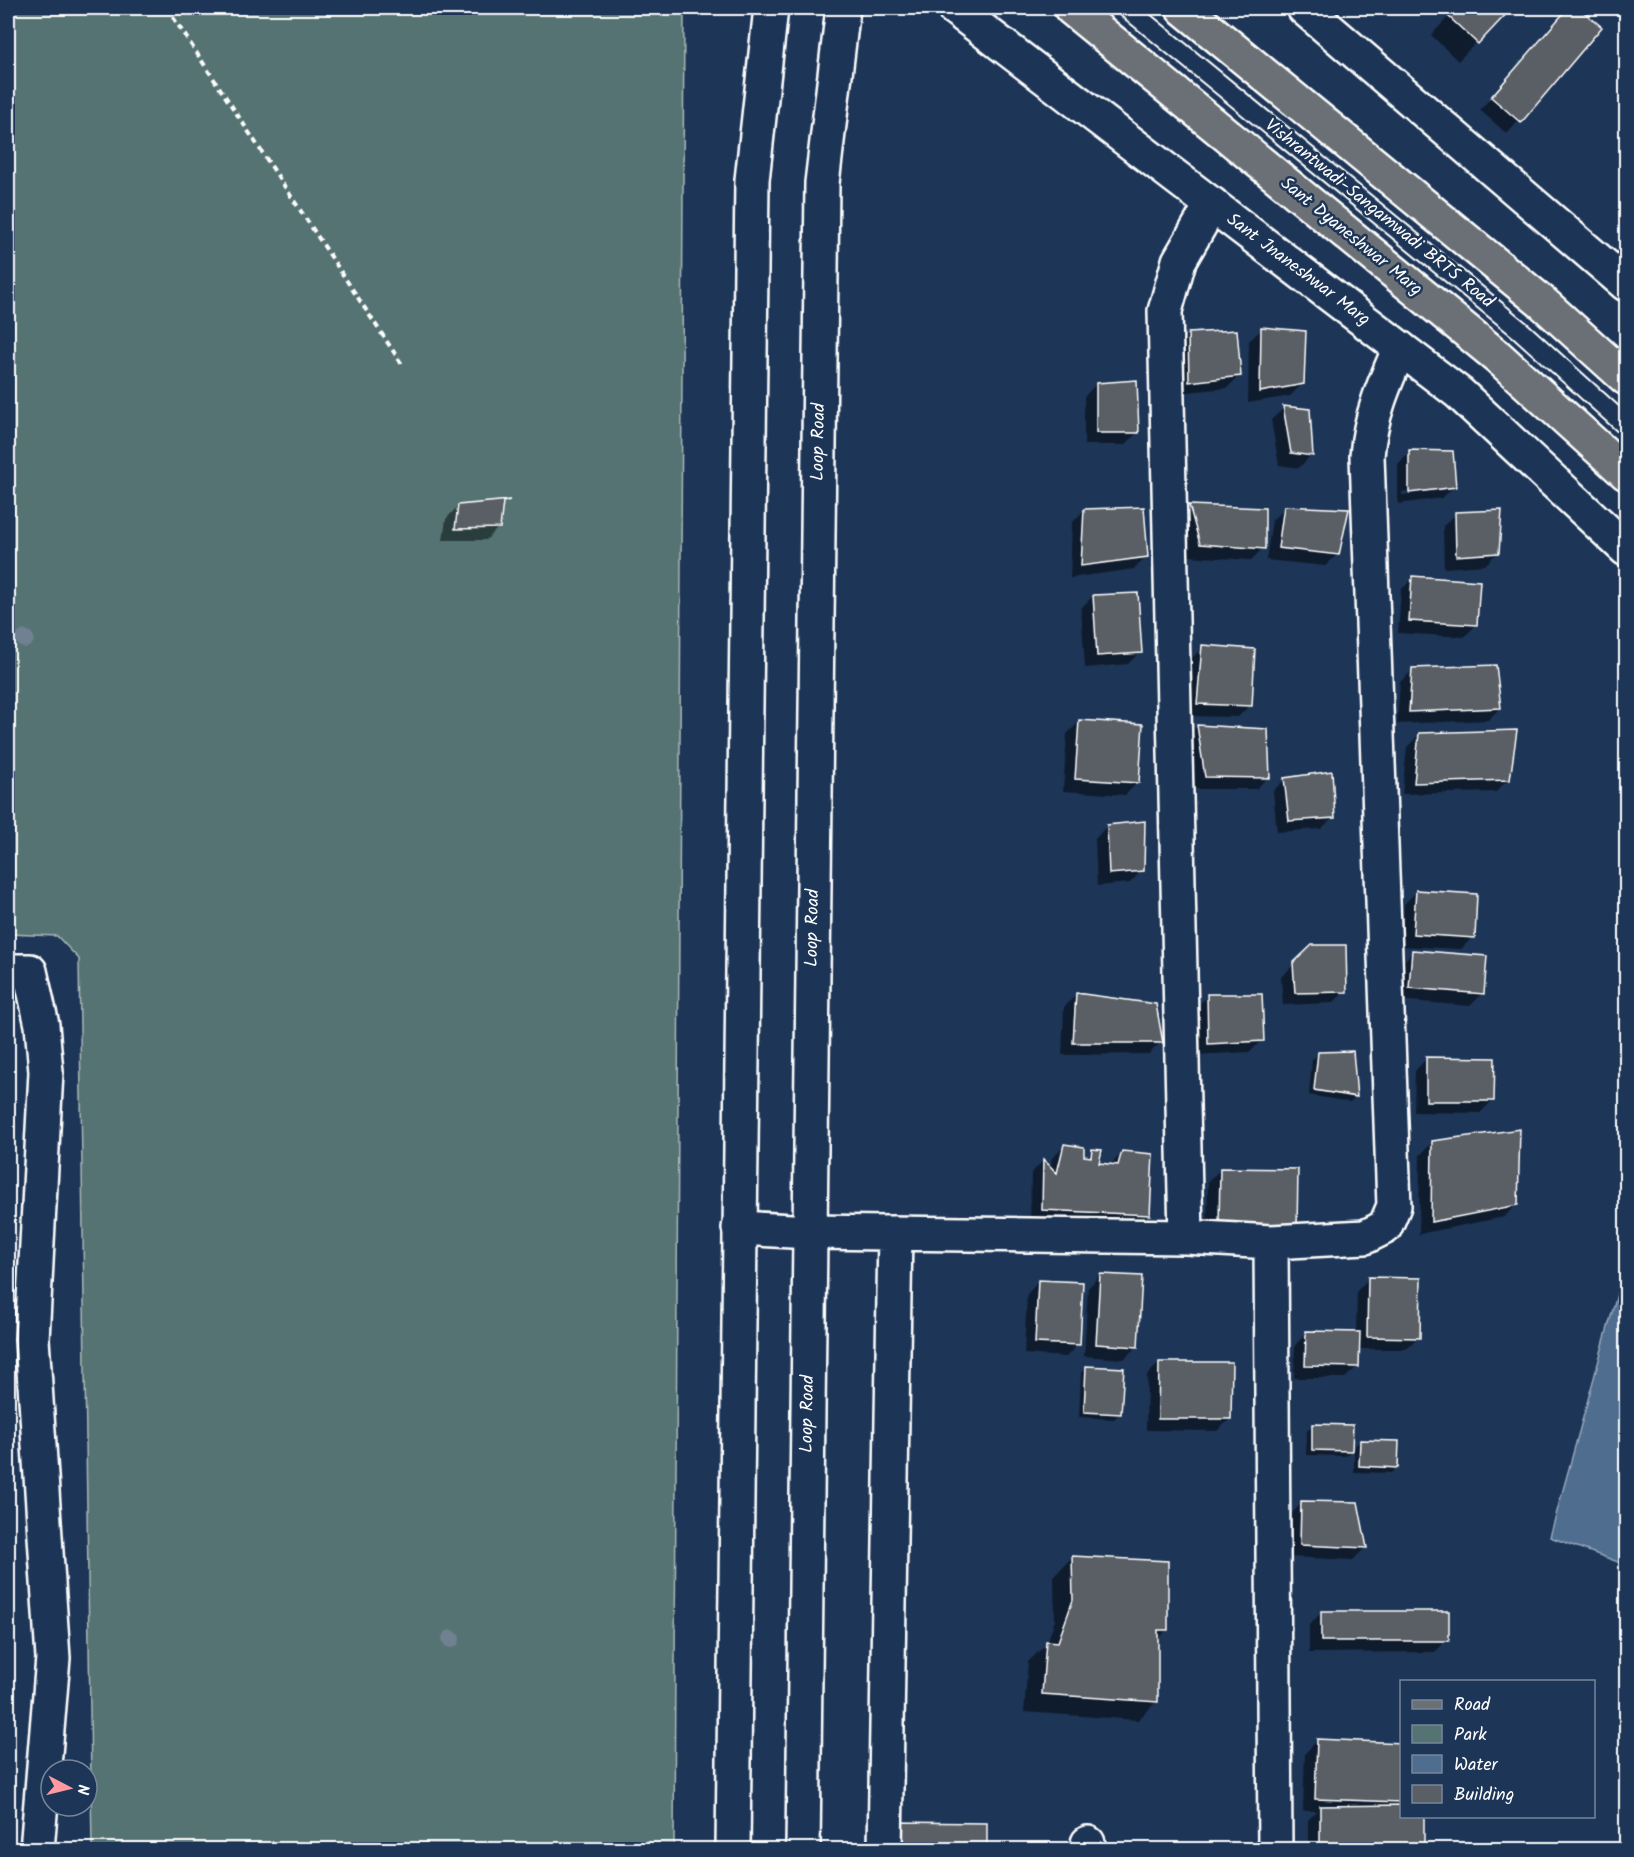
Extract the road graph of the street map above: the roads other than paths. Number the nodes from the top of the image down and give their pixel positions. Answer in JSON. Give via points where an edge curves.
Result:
{"nodes":[{"id":1,"x":771,"y":8,"type":"edge"},
{"id":2,"x":843,"y":8,"type":"edge"},
{"id":3,"x":954,"y":8,"type":"edge"},
{"id":4,"x":1071,"y":8,"type":"edge"},
{"id":5,"x":1127,"y":8,"type":"edge"},
{"id":6,"x":1183,"y":8,"type":"edge"},
{"id":7,"x":1304,"y":8,"type":"edge"},
{"id":8,"x":1212,"y":204,"type":"junction"},
{"id":9,"x":1626,"y":284,"type":"edge"},
{"id":10,"x":1400,"y":348,"type":"junction"},
{"id":11,"x":1626,"y":378,"type":"edge"},
{"id":12,"x":1626,"y":426,"type":"edge"},
{"id":13,"x":1626,"y":473,"type":"edge"},
{"id":14,"x":1626,"y":549,"type":"edge"},
{"id":15,"x":8,"y":971,"type":"edge"},
{"id":16,"x":739,"y":1228,"type":"junction"},
{"id":17,"x":810,"y":1232,"type":"junction"},
{"id":18,"x":895,"y":1233,"type":"junction"},
{"id":19,"x":1186,"y":1237,"type":"junction"},
{"id":20,"x":1271,"y":1242,"type":"junction"},
{"id":21,"x":37,"y":1850,"type":"edge"},
{"id":22,"x":733,"y":1850,"type":"edge"},
{"id":23,"x":804,"y":1850,"type":"edge"},
{"id":24,"x":885,"y":1850,"type":"edge"},
{"id":25,"x":1275,"y":1850,"type":"edge"}],
"edges":[{"from":1,"to":16,"type":"street","via":[[752,180]]},
{"from":2,"to":17,"type":"street","name":"Loop Road","via":[[822,183]]},
{"from":3,"to":8,"type":"street","name":"Sant Jnaneshwar Marg"},
{"from":4,"to":13,"type":"main road","name":"Sant Dyaneshwar Marg","via":[[1497,356]]},
{"from":5,"to":12,"type":"lane","name":"Vishrantwadi-Sangamwadi BRTS Road","via":[[1520,330]]},
{"from":6,"to":11,"type":"main road","via":[[1543,303]]},
{"from":7,"to":9,"type":"street"},
{"from":8,"to":10,"type":"street","name":"Sant Jnaneshwar Marg"},
{"from":8,"to":19,"type":"street","via":[[1179,261],[1165,311]]},
{"from":10,"to":14,"type":"street","name":"Sant Jnaneshwar Marg","via":[[1459,393]]},
{"from":10,"to":20,"type":"street","via":[[1376,404],[1367,456],[1394,1206],[1385,1227],[1365,1238]]},
{"from":15,"to":21,"type":"street","via":[[30,971],[42,1025],[46,1072],[32,1339],[53,1658]]},
{"from":16,"to":17,"type":"street"},
{"from":16,"to":22,"type":"street"},
{"from":17,"to":18,"type":"street"},
{"from":17,"to":23,"type":"street","name":"Loop Road"},
{"from":18,"to":19,"type":"street"},
{"from":18,"to":24,"type":"street"},
{"from":19,"to":20,"type":"street"},
{"from":20,"to":25,"type":"street"}]}
